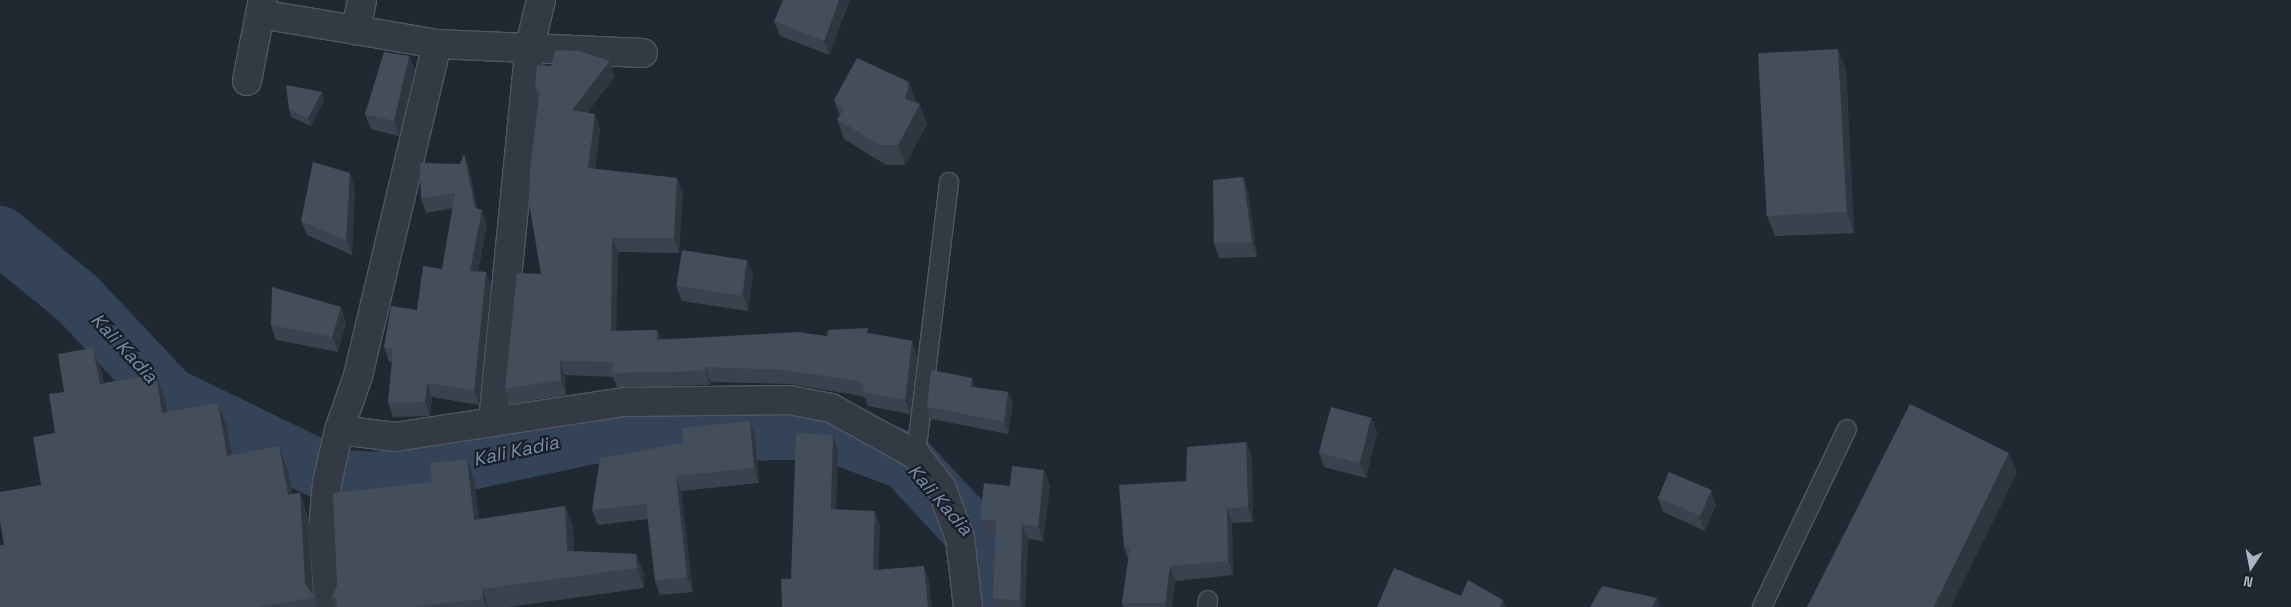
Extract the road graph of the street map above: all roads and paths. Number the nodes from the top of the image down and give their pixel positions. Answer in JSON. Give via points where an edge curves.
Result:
{"nodes":[{"id":1,"x":362,"y":0,"type":"edge"},
{"id":2,"x":541,"y":0,"type":"edge"},
{"id":3,"x":262,"y":7,"type":"edge"},
{"id":4,"x":356,"y":30,"type":"junction"},
{"id":5,"x":437,"y":44,"type":"junction"},
{"id":6,"x":530,"y":46,"type":"junction"},
{"id":7,"x":643,"y":53,"type":"dead end"},
{"id":8,"x":247,"y":81,"type":"dead end"},
{"id":9,"x":949,"y":182,"type":"dead end"},
{"id":10,"x":493,"y":421,"type":"junction"},
{"id":11,"x":1847,"y":429,"type":"dead end"},
{"id":12,"x":337,"y":439,"type":"junction"},
{"id":13,"x":916,"y":455,"type":"junction"},
{"id":14,"x":329,"y":607,"type":"edge"},
{"id":15,"x":968,"y":607,"type":"edge"},
{"id":16,"x":1762,"y":607,"type":"edge"}],
"edges":[{"from":1,"to":4,"type":"street"},
{"from":2,"to":6,"type":"street"},
{"from":3,"to":4,"type":"street"},
{"from":3,"to":8,"type":"street"},
{"from":4,"to":5,"type":"street"},
{"from":5,"to":6,"type":"street"},
{"from":5,"to":12,"type":"street","via":[[358,376]]},
{"from":6,"to":7,"type":"street"},
{"from":6,"to":10,"type":"street"},
{"from":9,"to":13,"type":"lane"},
{"from":10,"to":12,"type":"street","via":[[395,437]]},
{"from":10,"to":13,"type":"street","via":[[625,402],[789,400],[831,408]]},
{"from":11,"to":16,"type":"lane"},
{"from":12,"to":14,"type":"street","via":[[327,483],[323,529]]},
{"from":13,"to":15,"type":"street","via":[[952,510],[966,566]]}]}
